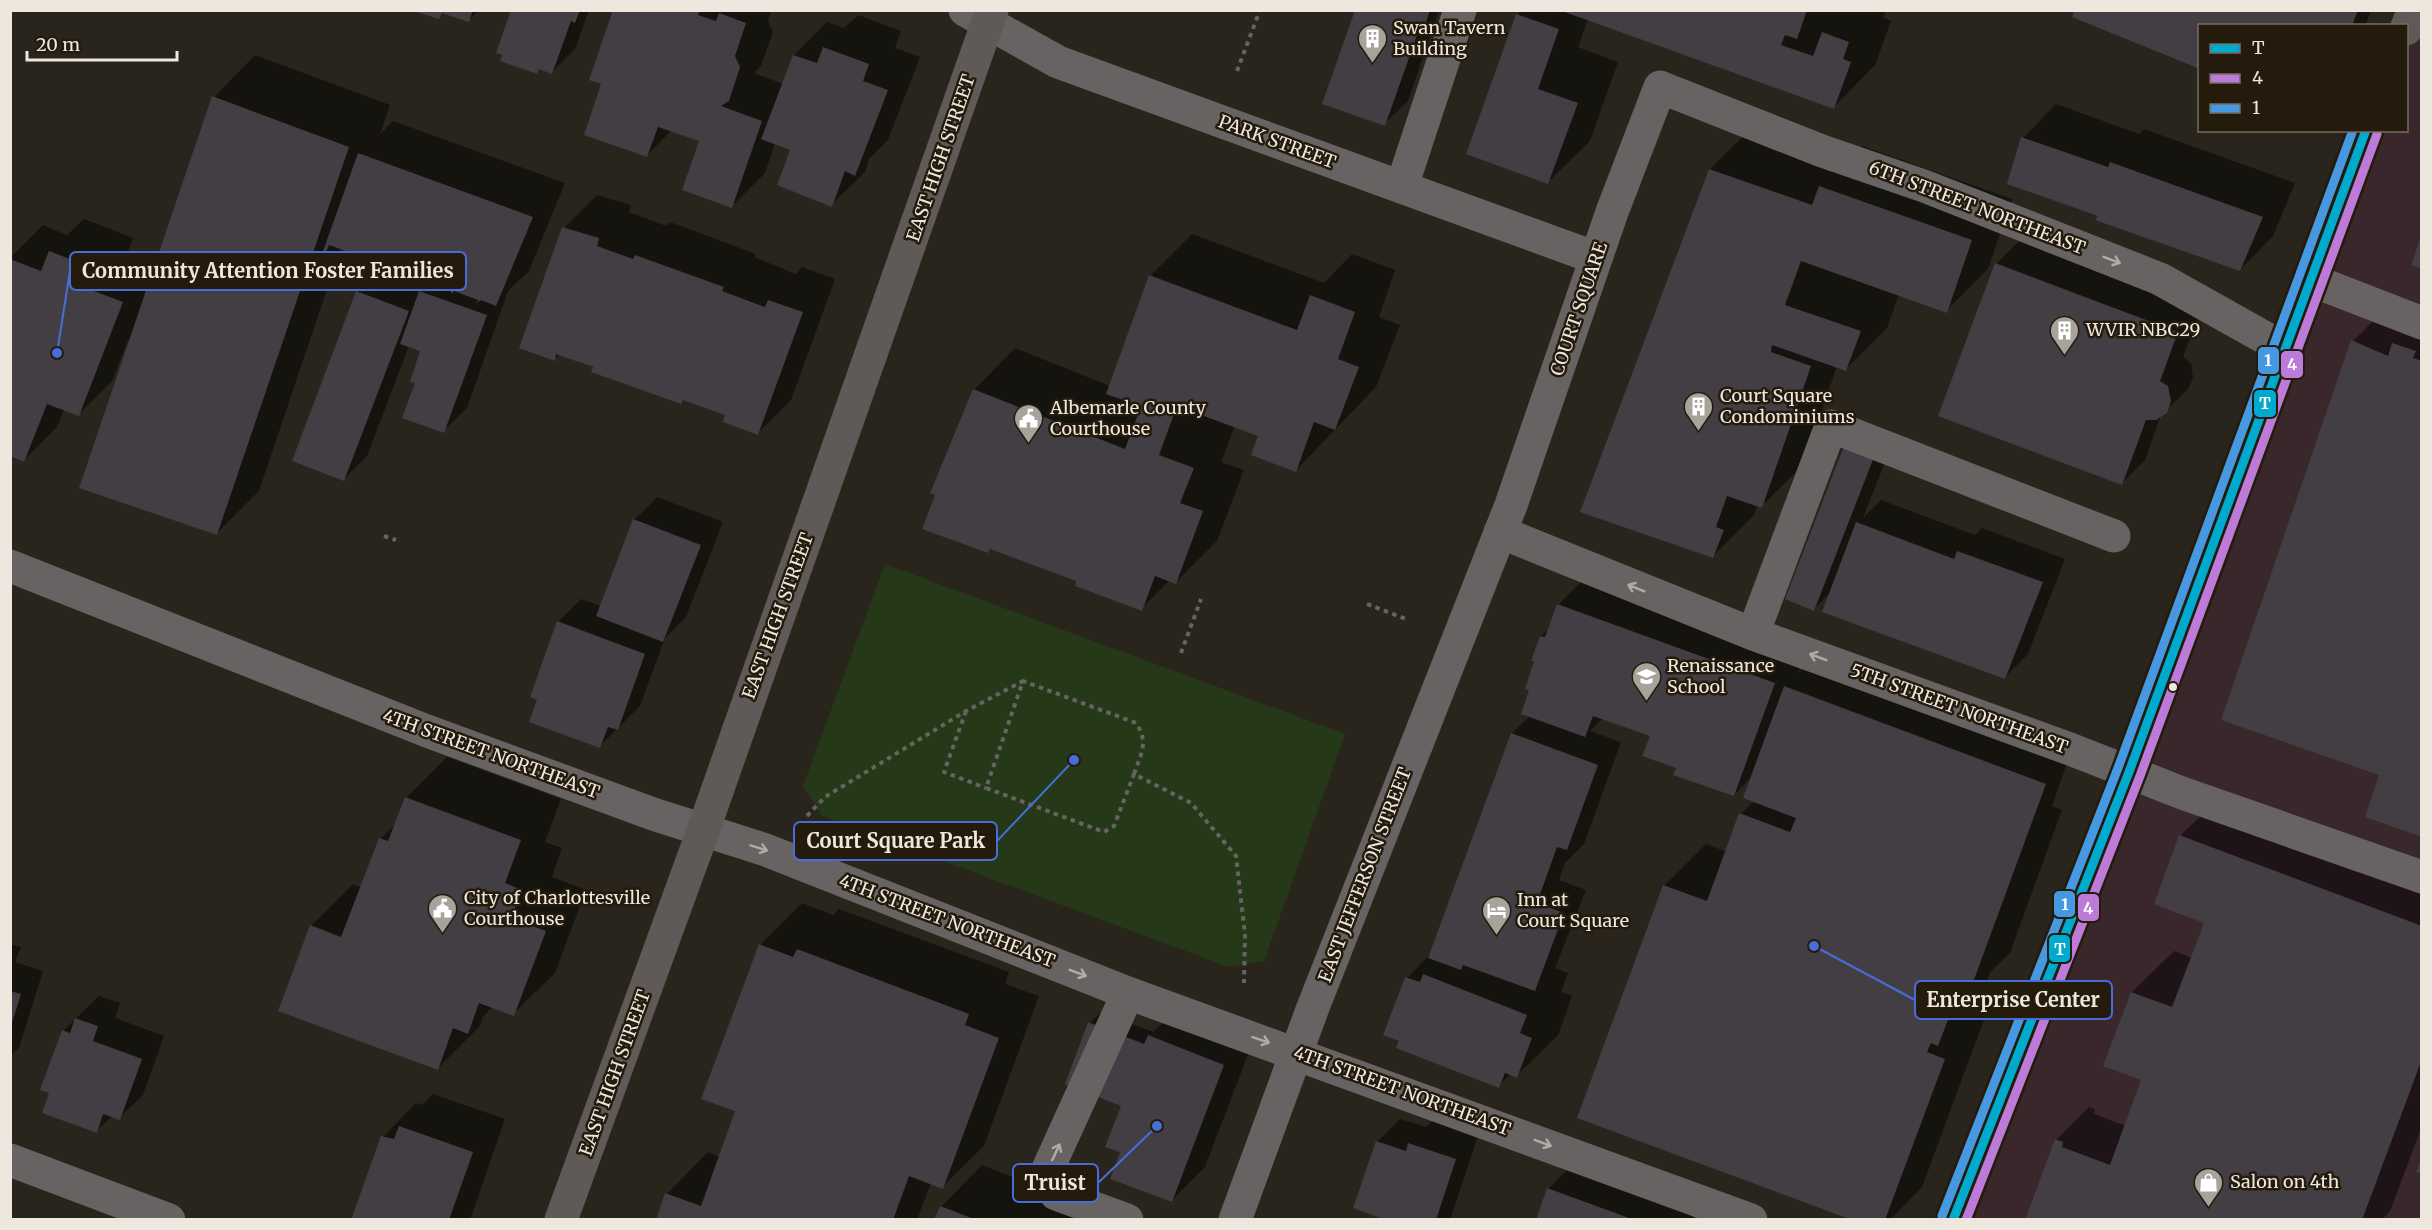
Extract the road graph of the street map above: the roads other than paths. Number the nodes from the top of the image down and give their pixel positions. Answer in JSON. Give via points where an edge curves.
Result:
{"nodes":[{"id":1,"x":1460,"y":10,"type":"edge"},
{"id":2,"x":2414,"y":10,"type":"edge"},
{"id":3,"x":981,"y":15,"type":"edge"},
{"id":4,"x":2408,"y":24,"type":"edge"},
{"id":5,"x":1660,"y":87,"type":"joint"},
{"id":6,"x":2365,"y":132,"type":"edge"},
{"id":7,"x":1402,"y":186,"type":"junction"},
{"id":8,"x":1596,"y":258,"type":"junction"},
{"id":9,"x":2311,"y":280,"type":"junction"},
{"id":10,"x":2421,"y":323,"type":"edge"},
{"id":11,"x":2285,"y":350,"type":"junction"},
{"id":12,"x":1500,"y":532,"type":"junction"},
{"id":13,"x":2114,"y":536,"type":"dead end"},
{"id":14,"x":10,"y":566,"type":"edge"},
{"id":15,"x":1753,"y":634,"type":"junction"},
{"id":16,"x":2129,"y":772,"type":"junction"},
{"id":17,"x":703,"y":831,"type":"junction"},
{"id":18,"x":2421,"y":877,"type":"edge"},
{"id":19,"x":1128,"y":993,"type":"junction"},
{"id":20,"x":1296,"y":1052,"type":"junction"},
{"id":21,"x":10,"y":1160,"type":"edge"},
{"id":22,"x":169,"y":1220,"type":"edge"},
{"id":23,"x":561,"y":1220,"type":"edge"},
{"id":24,"x":1127,"y":1220,"type":"edge"},
{"id":25,"x":1235,"y":1220,"type":"edge"},
{"id":26,"x":1751,"y":1220,"type":"edge"},
{"id":27,"x":1953,"y":1220,"type":"edge"}],
"edges":[{"from":1,"to":7,"type":"street"},
{"from":2,"to":4,"type":"main road"},
{"from":3,"to":7,"type":"street","name":"PARK STREET","via":[[1058,62]]},
{"from":3,"to":17,"type":"main road","name":"EAST HIGH STREET"},
{"from":5,"to":8,"type":"street","name":"COURT SQUARE"},
{"from":5,"to":11,"type":"street","name":"6TH STREET NORTHEAST","one_way":true,"via":[[2160,279]]},
{"from":6,"to":9,"type":"main road"},
{"from":7,"to":8,"type":"street","name":"PARK STREET"},
{"from":8,"to":12,"type":"street","name":"COURT SQUARE"},
{"from":9,"to":10,"type":"street"},
{"from":9,"to":11,"type":"main road"},
{"from":11,"to":16,"type":"main road"},
{"from":15,"to":12,"type":"street","name":"5TH STREET NORTHEAST","one_way":true},
{"from":12,"to":20,"type":"street","name":"EAST JEFFERSON STREET"},
{"from":13,"to":15,"type":"street","via":[[1832,426]]},
{"from":14,"to":17,"type":"street","name":"4TH STREET NORTHEAST","via":[[427,731]]},
{"from":16,"to":15,"type":"street","name":"5TH STREET NORTHEAST","one_way":true},
{"from":16,"to":18,"type":"street","name":"5TH STREET NORTHEAST"},
{"from":16,"to":27,"type":"main road"},
{"from":17,"to":19,"type":"street","name":"4TH STREET NORTHEAST","one_way":true,"via":[[766,850]]},
{"from":17,"to":23,"type":"main road","name":"EAST HIGH STREET"},
{"from":19,"to":20,"type":"street","name":"4TH STREET NORTHEAST","one_way":true},
{"from":24,"to":19,"type":"street","one_way":true,"via":[[1056,1194],[1047,1171]]},
{"from":20,"to":25,"type":"street","name":"EAST JEFFERSON STREET"},
{"from":20,"to":26,"type":"street","name":"4TH STREET NORTHEAST","one_way":true},
{"from":21,"to":22,"type":"street"}]}
